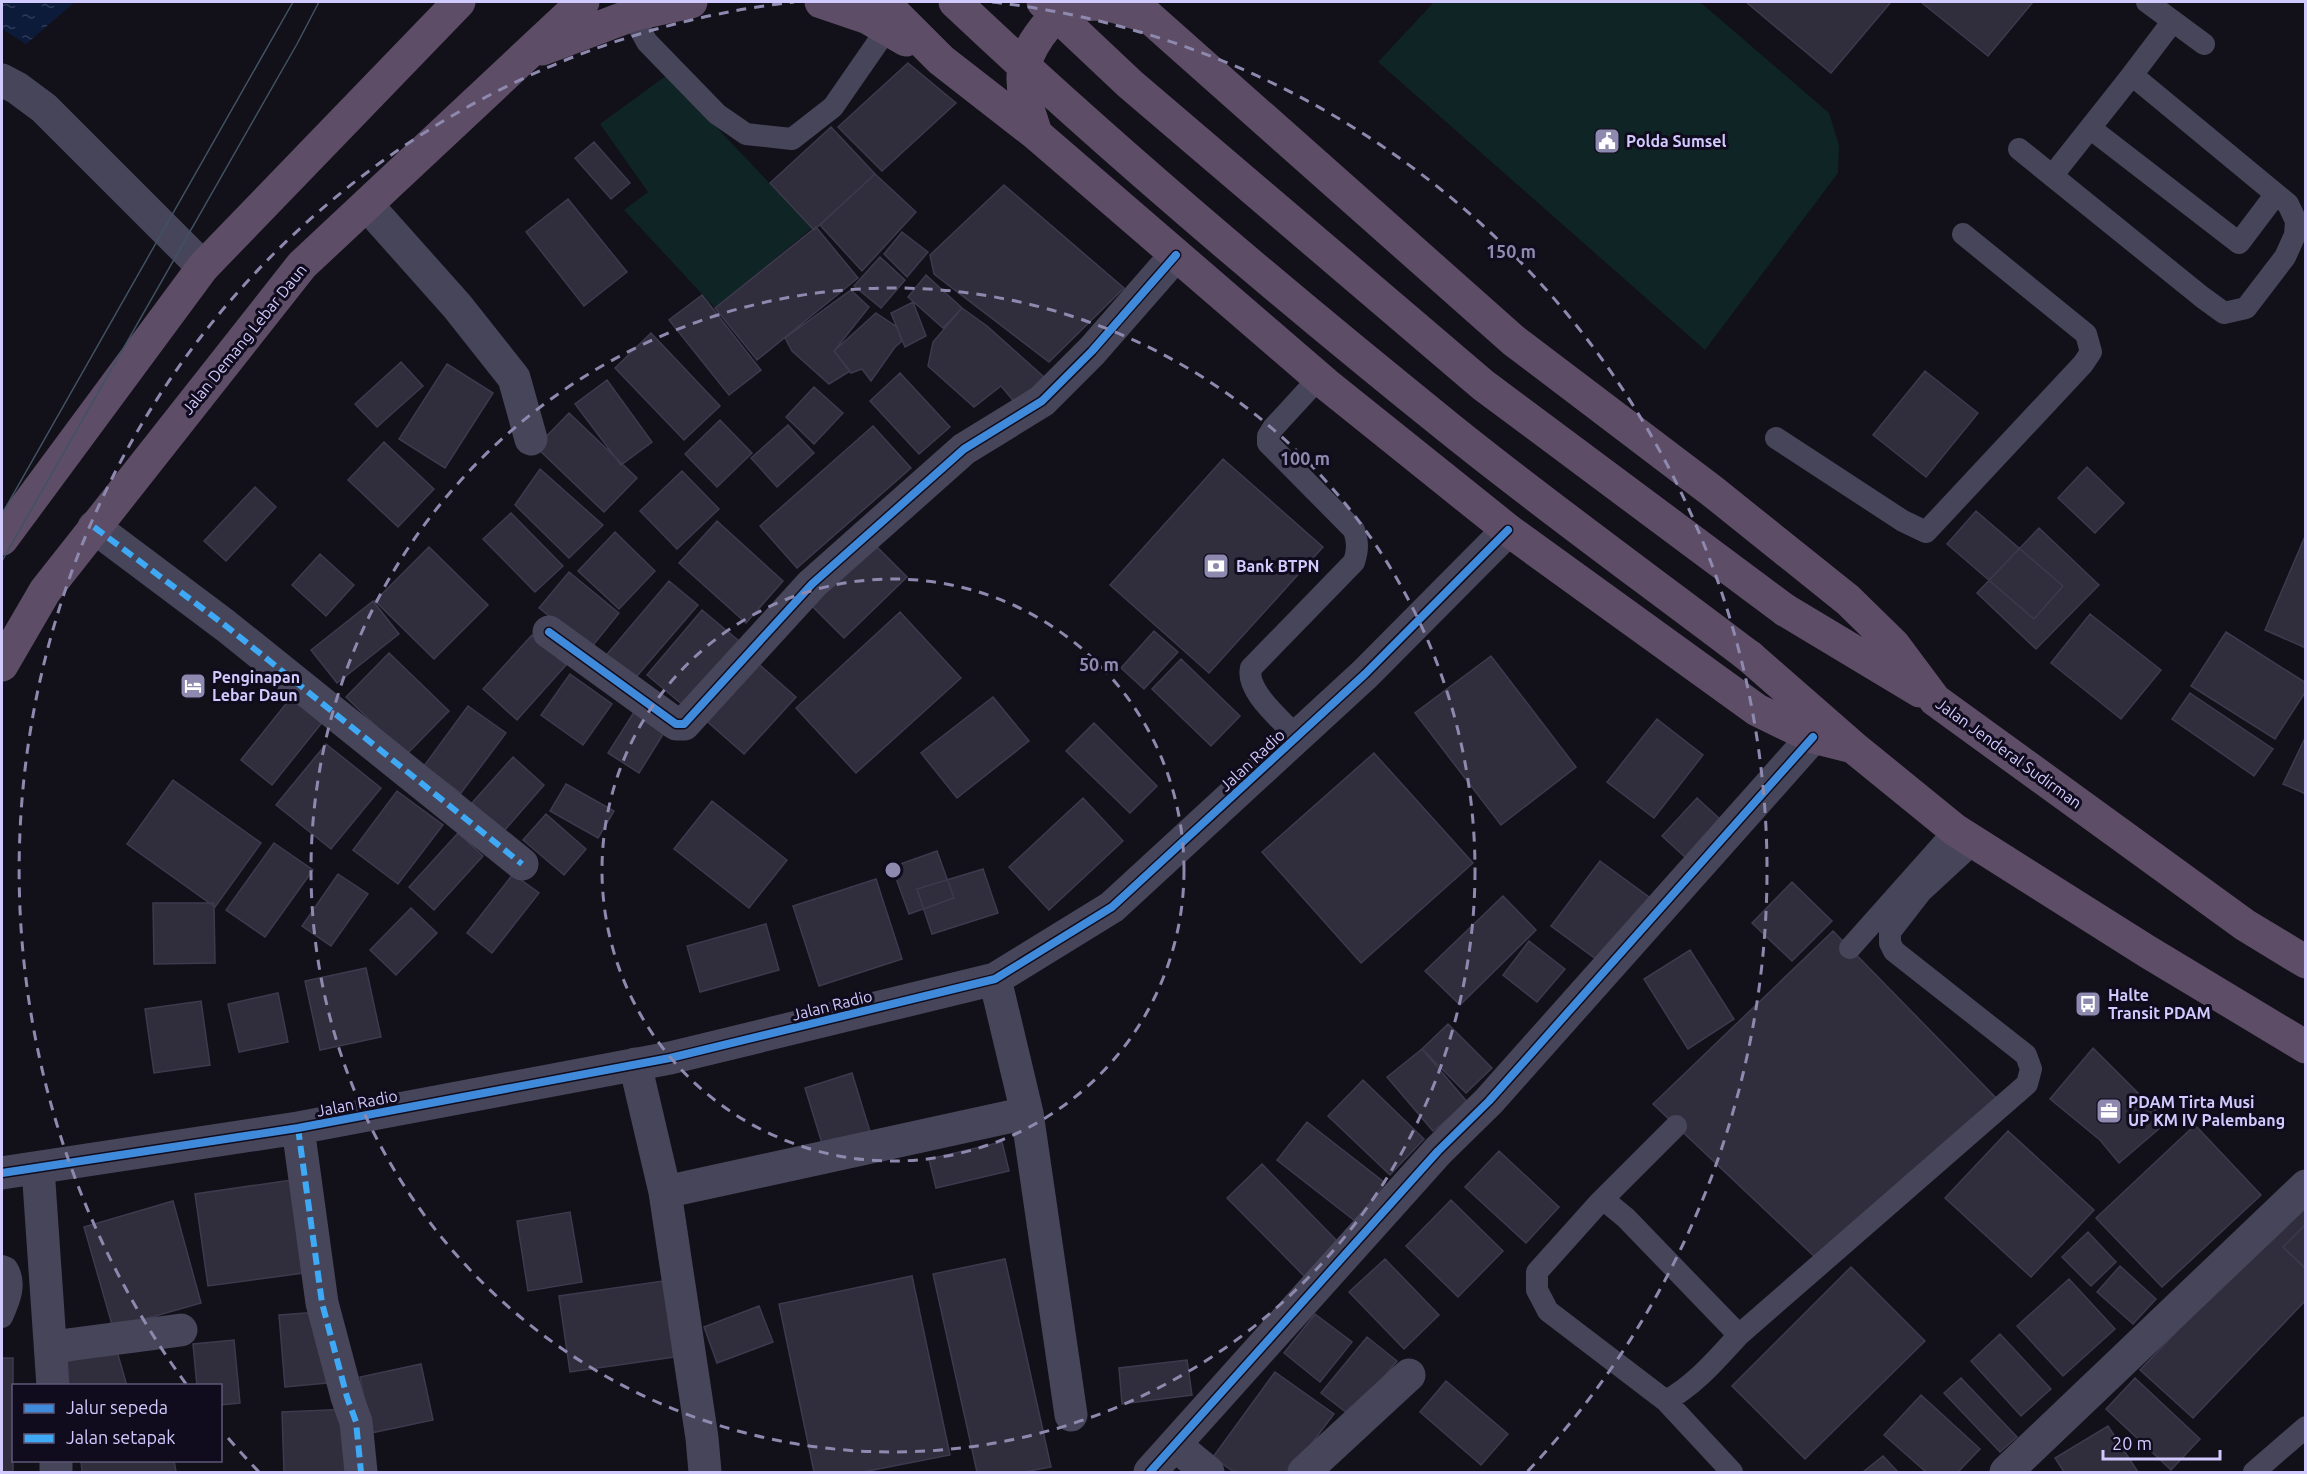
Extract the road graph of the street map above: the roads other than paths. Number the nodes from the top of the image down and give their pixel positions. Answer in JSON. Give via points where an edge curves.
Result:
{"nodes":[{"id":1,"x":459,"y":2,"type":"edge"},
{"id":2,"x":583,"y":2,"type":"edge"},
{"id":3,"x":692,"y":2,"type":"edge"},
{"id":4,"x":821,"y":2,"type":"edge"},
{"id":5,"x":956,"y":2,"type":"edge"},
{"id":6,"x":1043,"y":2,"type":"edge"},
{"id":7,"x":2147,"y":2,"type":"edge"},
{"id":8,"x":1141,"y":9,"type":"edge"},
{"id":9,"x":632,"y":15,"type":"junction"},
{"id":10,"x":885,"y":15,"type":"edge"},
{"id":11,"x":2173,"y":21,"type":"junction"},
{"id":12,"x":2204,"y":44,"type":"dead end"},
{"id":13,"x":524,"y":57,"type":"junction"},
{"id":14,"x":2132,"y":75,"type":"junction"},
{"id":15,"x":2,"y":80,"type":"edge"},
{"id":16,"x":2090,"y":128,"type":"junction"},
{"id":17,"x":1036,"y":134,"type":"junction"},
{"id":18,"x":2019,"y":149,"type":"dead end"},
{"id":19,"x":2052,"y":176,"type":"junction"},
{"id":20,"x":2276,"y":194,"type":"junction"},
{"id":21,"x":367,"y":205,"type":"junction"},
{"id":22,"x":1964,"y":234,"type":"dead end"},
{"id":23,"x":1176,"y":255,"type":"junction"},
{"id":24,"x":203,"y":267,"type":"junction"},
{"id":25,"x":1319,"y":378,"type":"junction"},
{"id":26,"x":1776,"y":438,"type":"dead end"},
{"id":27,"x":531,"y":439,"type":"dead end"},
{"id":28,"x":8,"y":520,"type":"edge"},
{"id":29,"x":94,"y":527,"type":"junction"},
{"id":30,"x":1508,"y":530,"type":"junction"},
{"id":31,"x":549,"y":632,"type":"dead end"},
{"id":32,"x":2,"y":665,"type":"edge"},
{"id":33,"x":1935,"y":700,"type":"junction"},
{"id":34,"x":1297,"y":736,"type":"junction"},
{"id":35,"x":1813,"y":737,"type":"junction"},
{"id":36,"x":1853,"y":747,"type":"junction"},
{"id":37,"x":1965,"y":836,"type":"junction"},
{"id":38,"x":522,"y":864,"type":"dead end"},
{"id":39,"x":1850,"y":948,"type":"dead end"},
{"id":40,"x":2306,"y":962,"type":"edge"},
{"id":41,"x":995,"y":979,"type":"junction"},
{"id":42,"x":2306,"y":1047,"type":"edge"},
{"id":43,"x":635,"y":1064,"type":"junction"},
{"id":44,"x":1027,"y":1113,"type":"junction"},
{"id":45,"x":1676,"y":1126,"type":"dead end"},
{"id":46,"x":298,"y":1128,"type":"junction"},
{"id":47,"x":38,"y":1168,"type":"junction"},
{"id":48,"x":2,"y":1173,"type":"edge"},
{"id":49,"x":2306,"y":1186,"type":"edge"},
{"id":50,"x":665,"y":1192,"type":"junction"},
{"id":51,"x":1603,"y":1199,"type":"junction"},
{"id":52,"x":2,"y":1266,"type":"edge"},
{"id":53,"x":2,"y":1317,"type":"edge"},
{"id":54,"x":180,"y":1330,"type":"dead end"},
{"id":55,"x":1739,"y":1335,"type":"junction"},
{"id":56,"x":52,"y":1347,"type":"junction"},
{"id":57,"x":1409,"y":1375,"type":"dead end"},
{"id":58,"x":53,"y":1384,"type":"edge"},
{"id":59,"x":1666,"y":1401,"type":"junction"},
{"id":60,"x":1071,"y":1415,"type":"dead end"},
{"id":61,"x":2306,"y":1427,"type":"edge"},
{"id":62,"x":1175,"y":1445,"type":"junction"},
{"id":63,"x":361,"y":1473,"type":"edge"},
{"id":64,"x":705,"y":1473,"type":"edge"},
{"id":65,"x":1150,"y":1473,"type":"edge"},
{"id":66,"x":1208,"y":1473,"type":"edge"},
{"id":67,"x":1304,"y":1473,"type":"edge"},
{"id":68,"x":1732,"y":1473,"type":"edge"},
{"id":69,"x":2006,"y":1473,"type":"edge"},
{"id":70,"x":2254,"y":1473,"type":"edge"}],
"edges":[{"from":1,"to":24,"type":"highway"},
{"from":2,"to":13,"type":"highway","name":"Jalan Demang Lebar Daun"},
{"from":3,"to":9,"type":"highway"},
{"from":4,"to":10,"type":"highway","via":[[868,18]]},
{"from":5,"to":36,"type":"highway","bridge":true,"via":[[1044,85],[1290,297],[1451,429],[1750,657]]},
{"from":6,"to":33,"type":"highway","bridge":true,"via":[[1130,84],[1483,385],[1785,610]]},
{"from":7,"to":11,"type":"lane"},
{"from":8,"to":17,"type":"highway","via":[[1102,4],[1070,8],[1035,41],[1023,75]]},
{"from":8,"to":33,"type":"highway","name":"Jalan Jenderal Sudirman","via":[[1513,340],[1848,600],[1894,645]]},
{"from":9,"to":10,"type":"lane","via":[[647,42],[717,114],[746,134],[792,139],[833,107]]},
{"from":9,"to":13,"type":"highway"},
{"from":10,"to":17,"type":"highway"},
{"from":11,"to":12,"type":"lane"},
{"from":11,"to":14,"type":"lane"},
{"from":13,"to":21,"type":"highway","name":"Jalan Demang Lebar Daun"},
{"from":14,"to":16,"type":"lane"},
{"from":14,"to":20,"type":"lane"},
{"from":15,"to":24,"type":"street","via":[[44,108]]},
{"from":16,"to":19,"type":"lane"},
{"from":16,"to":20,"type":"lane","via":[[2239,243]]},
{"from":17,"to":23,"type":"highway"},
{"from":18,"to":19,"type":"lane"},
{"from":19,"to":20,"type":"lane","via":[[2224,313],[2246,308],[2285,257],[2295,235],[2296,221],[2288,204]]},
{"from":21,"to":27,"type":"street","via":[[457,306],[514,378]]},
{"from":21,"to":29,"type":"highway","name":"Jalan Demang Lebar Daun","via":[[302,265]]},
{"from":22,"to":26,"type":"lane","via":[[2086,334],[2091,352],[2083,364],[1926,532]]},
{"from":23,"to":25,"type":"highway"},
{"from":23,"to":31,"type":"street","via":[[1092,351],[1042,401],[964,449],[812,584],[684,724],[676,724]]},
{"from":24,"to":28,"type":"highway"},
{"from":25,"to":30,"type":"highway"},
{"from":25,"to":34,"type":"lane","via":[[1273,428],[1268,443],[1354,530],[1357,553],[1354,562],[1249,673],[1252,686]]},
{"from":29,"to":32,"type":"highway","name":"Jalan Demang Lebar Daun","via":[[45,591]]},
{"from":29,"to":38,"type":"street","via":[[226,626]]},
{"from":30,"to":34,"type":"street","name":"Jalan Radio","via":[[1365,674]]},
{"from":30,"to":35,"type":"highway","via":[[1757,710]]},
{"from":33,"to":40,"type":"highway","name":"Jalan Jenderal Sudirman","via":[[2245,925]]},
{"from":34,"to":41,"type":"street","name":"Jalan Radio","via":[[1112,907]]},
{"from":35,"to":36,"type":"highway"},
{"from":35,"to":62,"type":"street"},
{"from":36,"to":37,"type":"highway"},
{"from":37,"to":39,"type":"lane"},
{"from":37,"to":42,"type":"highway"},
{"from":37,"to":55,"type":"lane","via":[[1890,932],[1890,943],[1894,951],[2026,1055],[2031,1069],[2027,1084]]},
{"from":41,"to":43,"type":"street","name":"Jalan Radio"},
{"from":41,"to":44,"type":"street"},
{"from":43,"to":46,"type":"street","name":"Jalan Radio"},
{"from":43,"to":50,"type":"street"},
{"from":44,"to":50,"type":"street"},
{"from":44,"to":60,"type":"street"},
{"from":45,"to":51,"type":"lane"},
{"from":46,"to":47,"type":"street","name":"Jalan Radio"},
{"from":46,"to":63,"type":"street","via":[[322,1303],[356,1422]]},
{"from":47,"to":48,"type":"street","name":"Jalan Radio"},
{"from":47,"to":56,"type":"street"},
{"from":49,"to":69,"type":"street"},
{"from":50,"to":64,"type":"street"},
{"from":51,"to":55,"type":"lane"},
{"from":51,"to":59,"type":"lane","via":[[1538,1272],[1538,1290],[1548,1311]]},
{"from":52,"to":53,"type":"lane","via":[[10,1272],[12,1285]]},
{"from":54,"to":56,"type":"street"},
{"from":55,"to":59,"type":"lane","via":[[1702,1376]]},
{"from":56,"to":58,"type":"street"},
{"from":57,"to":67,"type":"street"},
{"from":59,"to":68,"type":"lane"},
{"from":61,"to":70,"type":"lane"},
{"from":62,"to":65,"type":"street"},
{"from":62,"to":66,"type":"street"}]}
